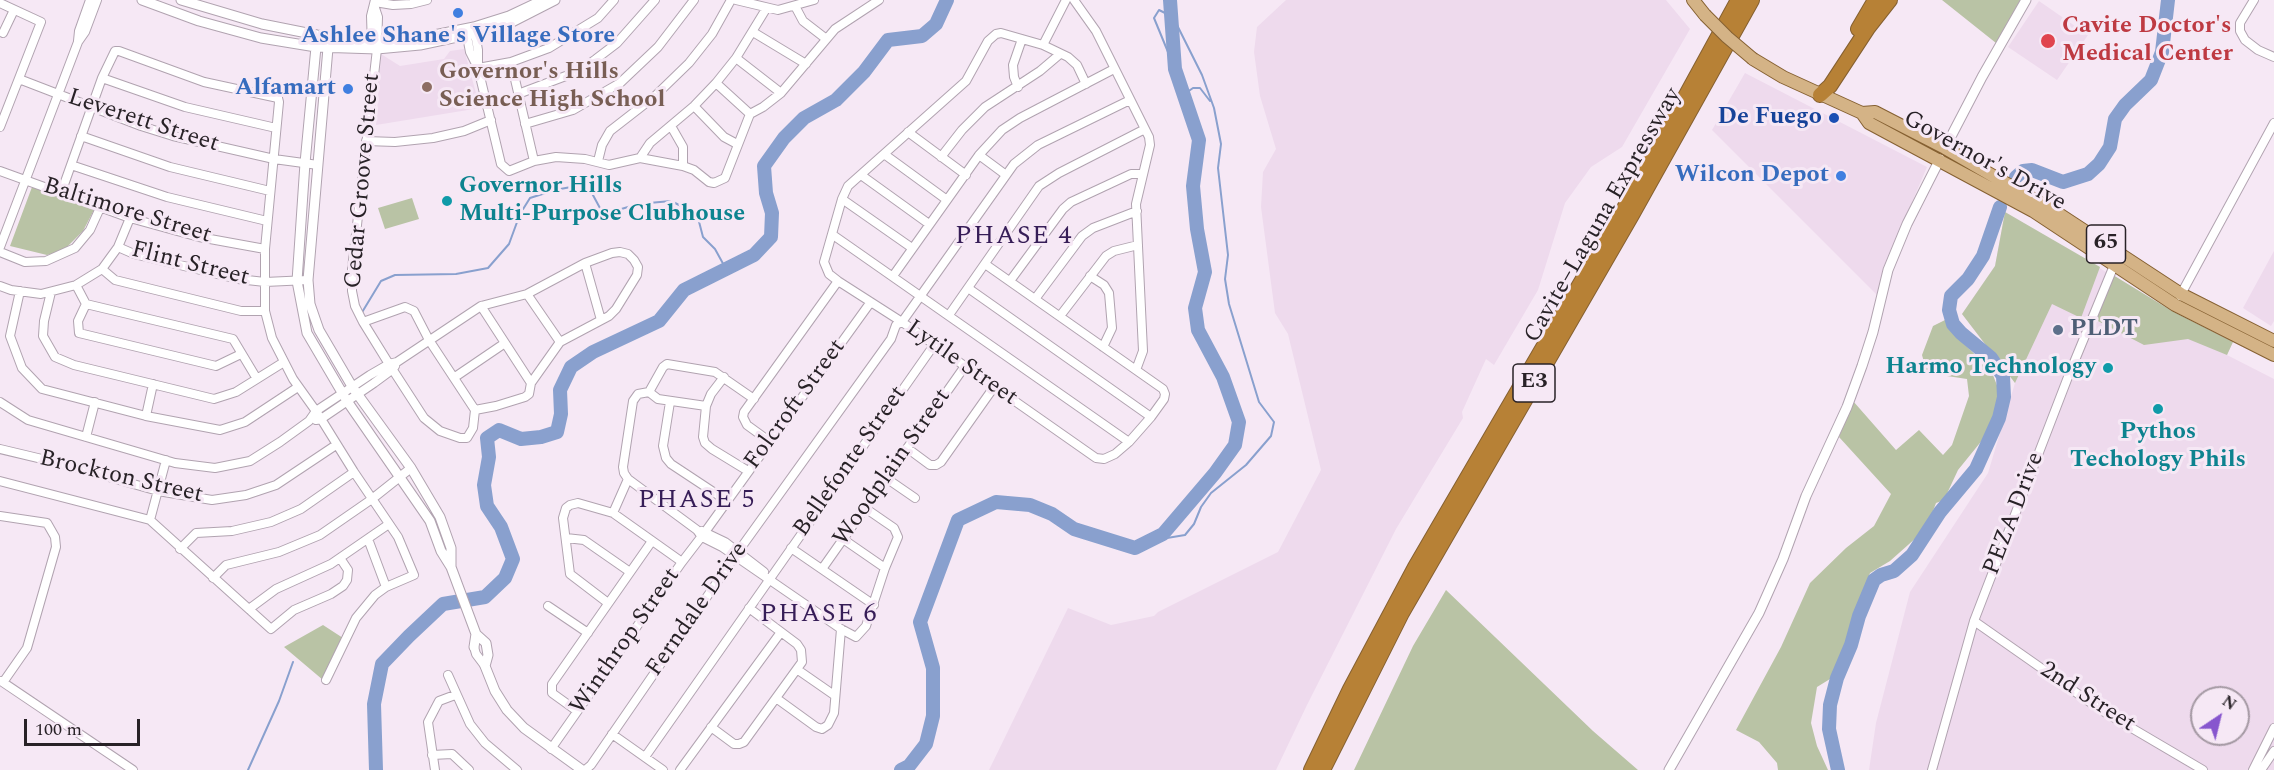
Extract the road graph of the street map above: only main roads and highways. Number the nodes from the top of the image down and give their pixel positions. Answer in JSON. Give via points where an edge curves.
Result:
{"nodes":[{"id":1,"x":1693,"y":0,"type":"edge"},
{"id":2,"x":1738,"y":0,"type":"edge"},
{"id":3,"x":1752,"y":0,"type":"edge"},
{"id":4,"x":1875,"y":0,"type":"edge"},
{"id":5,"x":1890,"y":0,"type":"edge"},
{"id":6,"x":1820,"y":94,"type":"junction"},
{"id":7,"x":2027,"y":201,"type":"junction"},
{"id":8,"x":2178,"y":299,"type":"junction"},
{"id":9,"x":2274,"y":341,"type":"edge"},
{"id":10,"x":2274,"y":356,"type":"edge"},
{"id":11,"x":1311,"y":770,"type":"edge"},
{"id":12,"x":1323,"y":770,"type":"edge"}],
"edges":[{"from":1,"to":6,"type":"main road","name":"Governor's Drive","number":"65","bridge":true,"via":[[1727,37],[1754,58]]},
{"from":2,"to":11,"type":"highway","name":"Cavite–Laguna Expressway","number":"E3","via":[[1623,210],[1409,578]]},
{"from":3,"to":12,"type":"highway","name":"Cavite–Laguna Expressway","number":"E3","via":[[1413,593]]},
{"from":4,"to":6,"type":"highway"},
{"from":5,"to":6,"type":"highway","via":[[1830,86]]},
{"from":6,"to":7,"type":"main road","name":"Governor's Drive","number":"65","via":[[1862,113],[1869,123],[1942,154]]},
{"from":7,"to":8,"type":"main road","name":"Governor's Drive","number":"65"},
{"from":7,"to":8,"type":"main road","name":"Governor's Drive","number":"65","via":[[2115,263]]},
{"from":8,"to":9,"type":"main road","name":"Governor's Drive","number":"65"},
{"from":8,"to":10,"type":"main road","name":"Governor's Drive","number":"65"}]}
